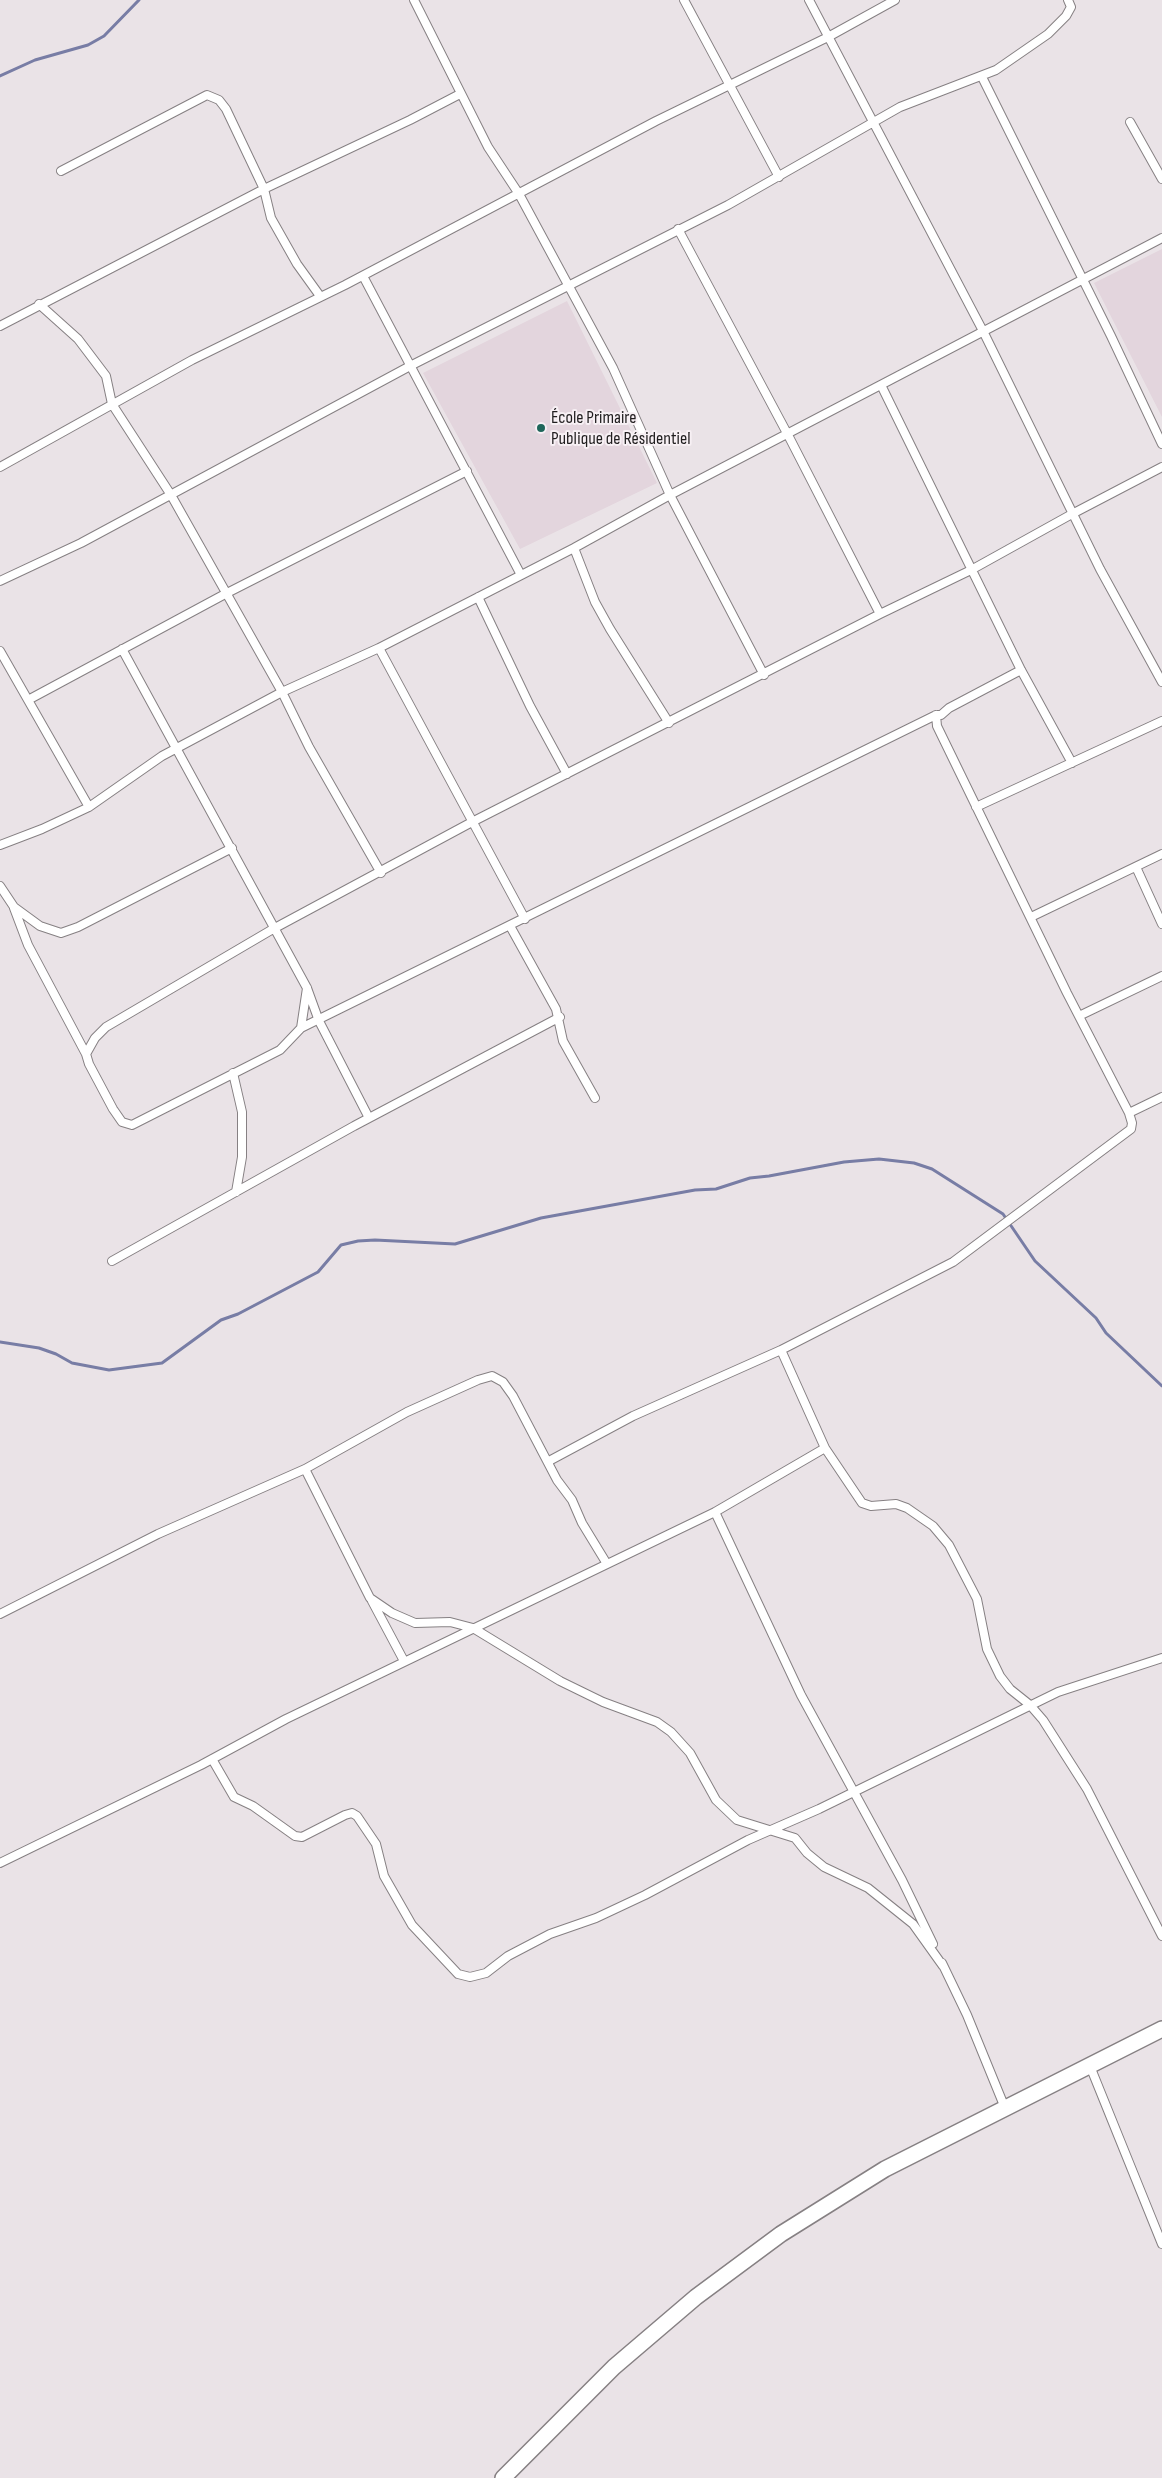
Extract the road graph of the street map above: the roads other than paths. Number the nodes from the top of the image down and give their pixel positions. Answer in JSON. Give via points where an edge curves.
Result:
{"nodes":[{"id":1,"x":414,"y":0,"type":"edge"},
{"id":2,"x":684,"y":0,"type":"edge"},
{"id":3,"x":809,"y":0,"type":"edge"},
{"id":4,"x":895,"y":0,"type":"edge"},
{"id":5,"x":1068,"y":0,"type":"edge"},
{"id":6,"x":828,"y":36,"type":"junction"},
{"id":7,"x":982,"y":77,"type":"junction"},
{"id":8,"x":729,"y":84,"type":"junction"},
{"id":9,"x":460,"y":94,"type":"junction"},
{"id":10,"x":873,"y":122,"type":"junction"},
{"id":11,"x":1130,"y":122,"type":"dead end"},
{"id":12,"x":61,"y":171,"type":"dead end"},
{"id":13,"x":779,"y":177,"type":"junction"},
{"id":14,"x":1162,"y":179,"type":"edge"},
{"id":15,"x":264,"y":189,"type":"junction"},
{"id":16,"x":519,"y":194,"type":"junction"},
{"id":17,"x":678,"y":229,"type":"junction"},
{"id":18,"x":1162,"y":238,"type":"edge"},
{"id":19,"x":363,"y":276,"type":"junction"},
{"id":20,"x":1084,"y":279,"type":"junction"},
{"id":21,"x":569,"y":286,"type":"junction"},
{"id":22,"x":320,"y":296,"type":"junction"},
{"id":23,"x":40,"y":304,"type":"junction"},
{"id":24,"x":0,"y":326,"type":"edge"},
{"id":25,"x":983,"y":331,"type":"junction"},
{"id":26,"x":412,"y":365,"type":"junction"},
{"id":27,"x":881,"y":385,"type":"junction"},
{"id":28,"x":112,"y":404,"type":"junction"},
{"id":29,"x":788,"y":435,"type":"junction"},
{"id":30,"x":1162,"y":444,"type":"edge"},
{"id":31,"x":1162,"y":467,"type":"edge"},
{"id":32,"x":0,"y":468,"type":"edge"},
{"id":33,"x":467,"y":471,"type":"junction"},
{"id":34,"x":171,"y":495,"type":"junction"},
{"id":35,"x":670,"y":495,"type":"junction"},
{"id":36,"x":1072,"y":514,"type":"junction"},
{"id":37,"x":574,"y":548,"type":"junction"},
{"id":38,"x":971,"y":570,"type":"junction"},
{"id":39,"x":521,"y":575,"type":"junction"},
{"id":40,"x":0,"y":581,"type":"edge"},
{"id":41,"x":227,"y":593,"type":"junction"},
{"id":42,"x":478,"y":597,"type":"junction"},
{"id":43,"x":880,"y":614,"type":"junction"},
{"id":44,"x":379,"y":648,"type":"junction"},
{"id":45,"x":122,"y":649,"type":"junction"},
{"id":46,"x":0,"y":651,"type":"edge"},
{"id":47,"x":1021,"y":670,"type":"junction"},
{"id":48,"x":764,"y":675,"type":"junction"},
{"id":49,"x":1162,"y":682,"type":"edge"},
{"id":50,"x":282,"y":692,"type":"junction"},
{"id":51,"x":28,"y":700,"type":"junction"},
{"id":52,"x":936,"y":715,"type":"junction"},
{"id":53,"x":1162,"y":721,"type":"edge"},
{"id":54,"x":669,"y":723,"type":"junction"},
{"id":55,"x":176,"y":750,"type":"junction"},
{"id":56,"x":1072,"y":763,"type":"junction"},
{"id":57,"x":567,"y":774,"type":"junction"},
{"id":58,"x":89,"y":807,"type":"junction"},
{"id":59,"x":976,"y":807,"type":"junction"},
{"id":60,"x":472,"y":822,"type":"junction"},
{"id":61,"x":0,"y":845,"type":"edge"},
{"id":62,"x":232,"y":848,"type":"junction"},
{"id":63,"x":1162,"y":854,"type":"edge"},
{"id":64,"x":1136,"y":867,"type":"junction"},
{"id":65,"x":381,"y":872,"type":"junction"},
{"id":66,"x":0,"y":886,"type":"edge"},
{"id":67,"x":14,"y":907,"type":"junction"},
{"id":68,"x":1031,"y":917,"type":"junction"},
{"id":69,"x":524,"y":919,"type":"junction"},
{"id":70,"x":1162,"y":924,"type":"edge"},
{"id":71,"x":510,"y":926,"type":"junction"},
{"id":72,"x":273,"y":929,"type":"junction"},
{"id":73,"x":1162,"y":976,"type":"edge"},
{"id":74,"x":307,"y":988,"type":"junction"},
{"id":75,"x":1079,"y":1016,"type":"junction"},
{"id":76,"x":560,"y":1018,"type":"junction"},
{"id":77,"x":319,"y":1021,"type":"junction"},
{"id":78,"x":301,"y":1028,"type":"junction"},
{"id":79,"x":86,"y":1054,"type":"junction"},
{"id":80,"x":233,"y":1073,"type":"junction"},
{"id":81,"x":1162,"y":1097,"type":"edge"},
{"id":82,"x":595,"y":1098,"type":"dead end"},
{"id":83,"x":1129,"y":1113,"type":"junction"},
{"id":84,"x":369,"y":1118,"type":"junction"},
{"id":85,"x":236,"y":1192,"type":"junction"},
{"id":86,"x":112,"y":1261,"type":"dead end"},
{"id":87,"x":781,"y":1350,"type":"junction"},
{"id":88,"x":825,"y":1448,"type":"junction"},
{"id":89,"x":549,"y":1461,"type":"junction"},
{"id":90,"x":305,"y":1469,"type":"junction"},
{"id":91,"x":715,"y":1512,"type":"junction"},
{"id":92,"x":607,"y":1564,"type":"junction"},
{"id":93,"x":370,"y":1598,"type":"junction"},
{"id":94,"x":0,"y":1614,"type":"edge"},
{"id":95,"x":473,"y":1628,"type":"junction"},
{"id":96,"x":1162,"y":1658,"type":"edge"},
{"id":97,"x":404,"y":1661,"type":"junction"},
{"id":98,"x":1030,"y":1705,"type":"junction"},
{"id":99,"x":212,"y":1759,"type":"junction"},
{"id":100,"x":854,"y":1792,"type":"junction"},
{"id":101,"x":771,"y":1830,"type":"junction"},
{"id":102,"x":0,"y":1863,"type":"edge"},
{"id":103,"x":1162,"y":1936,"type":"edge"},
{"id":104,"x":943,"y":1966,"type":"junction"},
{"id":105,"x":1162,"y":2029,"type":"edge"},
{"id":106,"x":1090,"y":2066,"type":"junction"},
{"id":107,"x":1005,"y":2108,"type":"junction"},
{"id":108,"x":1162,"y":2244,"type":"edge"},
{"id":109,"x":503,"y":2478,"type":"edge"}],
"edges":[{"from":1,"to":9,"type":"street"},
{"from":2,"to":8,"type":"street"},
{"from":3,"to":6,"type":"street"},
{"from":4,"to":6,"type":"street"},
{"from":5,"to":7,"type":"street","via":[[1071,7],[1066,16],[1048,34]]},
{"from":6,"to":8,"type":"street"},
{"from":6,"to":10,"type":"street"},
{"from":7,"to":10,"type":"street","via":[[922,97]]},
{"from":7,"to":20,"type":"street"},
{"from":8,"to":13,"type":"street"},
{"from":8,"to":16,"type":"street"},
{"from":9,"to":15,"type":"street"},
{"from":9,"to":16,"type":"street","via":[[488,147]]},
{"from":10,"to":13,"type":"street"},
{"from":10,"to":25,"type":"street"},
{"from":11,"to":14,"type":"street"},
{"from":12,"to":15,"type":"street","via":[[207,95],[219,100],[226,109]]},
{"from":13,"to":17,"type":"street"},
{"from":15,"to":22,"type":"street","via":[[275,225],[296,264]]},
{"from":15,"to":23,"type":"street"},
{"from":16,"to":19,"type":"street"},
{"from":16,"to":21,"type":"street"},
{"from":17,"to":21,"type":"street"},
{"from":17,"to":29,"type":"street"},
{"from":18,"to":20,"type":"street"},
{"from":19,"to":22,"type":"street"},
{"from":19,"to":26,"type":"street"},
{"from":20,"to":25,"type":"street"},
{"from":20,"to":30,"type":"street"},
{"from":21,"to":26,"type":"street"},
{"from":21,"to":35,"type":"street","via":[[613,368]]},
{"from":22,"to":28,"type":"street"},
{"from":23,"to":24,"type":"street"},
{"from":23,"to":28,"type":"street","via":[[78,339],[106,376]]},
{"from":25,"to":27,"type":"street"},
{"from":25,"to":36,"type":"street"},
{"from":26,"to":33,"type":"street"},
{"from":26,"to":34,"type":"street"},
{"from":27,"to":29,"type":"street"},
{"from":27,"to":38,"type":"street"},
{"from":28,"to":32,"type":"street"},
{"from":28,"to":34,"type":"street"},
{"from":29,"to":35,"type":"street"},
{"from":29,"to":43,"type":"street"},
{"from":31,"to":36,"type":"street"},
{"from":33,"to":39,"type":"street"},
{"from":33,"to":41,"type":"street"},
{"from":34,"to":40,"type":"street"},
{"from":34,"to":41,"type":"street"},
{"from":35,"to":37,"type":"street"},
{"from":35,"to":48,"type":"street"},
{"from":36,"to":38,"type":"street"},
{"from":36,"to":49,"type":"street"},
{"from":37,"to":39,"type":"street"},
{"from":37,"to":54,"type":"street","via":[[602,615]]},
{"from":38,"to":43,"type":"street"},
{"from":38,"to":47,"type":"street"},
{"from":39,"to":42,"type":"street"},
{"from":41,"to":45,"type":"street"},
{"from":41,"to":50,"type":"street"},
{"from":42,"to":44,"type":"street"},
{"from":42,"to":57,"type":"street","via":[[530,706]]},
{"from":43,"to":48,"type":"street"},
{"from":44,"to":50,"type":"street"},
{"from":44,"to":60,"type":"street"},
{"from":45,"to":51,"type":"street"},
{"from":45,"to":55,"type":"street"},
{"from":46,"to":51,"type":"street"},
{"from":47,"to":52,"type":"street"},
{"from":47,"to":56,"type":"street"},
{"from":48,"to":54,"type":"street"},
{"from":50,"to":55,"type":"street"},
{"from":50,"to":65,"type":"street","via":[[309,747]]},
{"from":51,"to":58,"type":"street"},
{"from":52,"to":59,"type":"street","via":[[939,733]]},
{"from":52,"to":69,"type":"street"},
{"from":53,"to":56,"type":"street"},
{"from":54,"to":57,"type":"street"},
{"from":55,"to":58,"type":"street","via":[[147,766]]},
{"from":55,"to":62,"type":"street"},
{"from":56,"to":59,"type":"street"},
{"from":57,"to":60,"type":"street"},
{"from":58,"to":61,"type":"street"},
{"from":59,"to":68,"type":"street"},
{"from":60,"to":65,"type":"street"},
{"from":60,"to":69,"type":"street"},
{"from":62,"to":67,"type":"street","via":[[67,931],[40,926]]},
{"from":62,"to":72,"type":"street"},
{"from":63,"to":64,"type":"street"},
{"from":64,"to":68,"type":"street"},
{"from":64,"to":70,"type":"street"},
{"from":65,"to":72,"type":"street"},
{"from":66,"to":67,"type":"street"},
{"from":67,"to":79,"type":"street","via":[[28,946]]},
{"from":68,"to":75,"type":"street"},
{"from":69,"to":71,"type":"street"},
{"from":71,"to":76,"type":"street"},
{"from":71,"to":77,"type":"street"},
{"from":72,"to":74,"type":"street"},
{"from":72,"to":79,"type":"street","via":[[106,1027]]},
{"from":73,"to":75,"type":"street"},
{"from":74,"to":77,"type":"street"},
{"from":74,"to":78,"type":"street"},
{"from":75,"to":83,"type":"street"},
{"from":76,"to":82,"type":"street","via":[[562,1041]]},
{"from":76,"to":84,"type":"street"},
{"from":77,"to":78,"type":"street"},
{"from":77,"to":84,"type":"street"},
{"from":78,"to":80,"type":"street","via":[[280,1050]]},
{"from":79,"to":80,"type":"street","via":[[93,1075],[113,1109],[122,1122],[132,1125]]},
{"from":80,"to":85,"type":"street","via":[[242,1112],[242,1157]]},
{"from":81,"to":83,"type":"street"},
{"from":83,"to":87,"type":"street","via":[[1132,1126],[1125,1136],[953,1262]]},
{"from":84,"to":85,"type":"street"},
{"from":85,"to":86,"type":"street"},
{"from":87,"to":88,"type":"street"},
{"from":87,"to":89,"type":"street","via":[[633,1416]]},
{"from":88,"to":91,"type":"street"},
{"from":88,"to":98,"type":"street","via":[[862,1502],[871,1506],[896,1504],[907,1508],[933,1526],[949,1545],[974,1590],[987,1649],[1000,1676]]},
{"from":89,"to":90,"type":"street","via":[[506,1387],[492,1376],[406,1412]]},
{"from":89,"to":92,"type":"street"},
{"from":90,"to":93,"type":"street"},
{"from":90,"to":94,"type":"street","via":[[158,1534]]},
{"from":91,"to":92,"type":"street"},
{"from":91,"to":100,"type":"street","via":[[801,1695]]},
{"from":92,"to":95,"type":"street"},
{"from":93,"to":95,"type":"street","via":[[392,1614],[415,1623],[450,1622]]},
{"from":93,"to":97,"type":"street"},
{"from":95,"to":97,"type":"street"},
{"from":95,"to":101,"type":"street","via":[[560,1681],[603,1702],[657,1722],[690,1753],[712,1795],[726,1810],[746,1824]]},
{"from":96,"to":98,"type":"street","via":[[1095,1678]]},
{"from":97,"to":99,"type":"street"},
{"from":98,"to":100,"type":"street"},
{"from":98,"to":103,"type":"street","via":[[1087,1789]]},
{"from":99,"to":101,"type":"street","via":[[234,1797],[253,1806],[295,1836],[302,1837],[345,1815],[352,1813],[358,1816],[376,1844],[384,1876],[412,1925],[447,1964],[465,1977],[486,1973],[550,1934],[612,1911]]},
{"from":99,"to":102,"type":"street"},
{"from":100,"to":101,"type":"street"},
{"from":100,"to":104,"type":"street","via":[[902,1880]]},
{"from":101,"to":104,"type":"street","via":[[794,1838],[824,1867],[875,1892],[912,1924]]},
{"from":104,"to":107,"type":"street"},
{"from":105,"to":106,"type":"highway"},
{"from":106,"to":107,"type":"highway"},
{"from":106,"to":108,"type":"street"},
{"from":107,"to":109,"type":"highway","via":[[885,2169],[766,2245],[696,2297],[614,2367]]}]}
